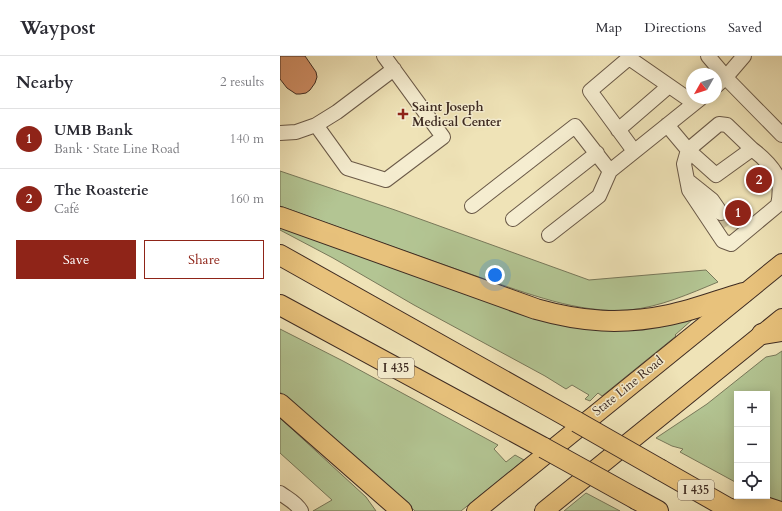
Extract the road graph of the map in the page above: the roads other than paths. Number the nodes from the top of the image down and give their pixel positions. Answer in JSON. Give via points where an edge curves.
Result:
{"nodes":[{"id":1,"x":384,"y":56,"type":"edge"},
{"id":2,"x":708,"y":56,"type":"edge"},
{"id":3,"x":744,"y":56,"type":"edge"},
{"id":4,"x":714,"y":68,"type":"edge"},
{"id":5,"x":394,"y":70,"type":"junction"},
{"id":6,"x":722,"y":80,"type":"edge"},
{"id":7,"x":722,"y":82,"type":"edge"},
{"id":8,"x":669,"y":86,"type":"junction"},
{"id":9,"x":686,"y":95,"type":"edge"},
{"id":10,"x":694,"y":104,"type":"edge"},
{"id":11,"x":316,"y":125,"type":"junction"},
{"id":12,"x":667,"y":125,"type":"junction"},
{"id":13,"x":618,"y":130,"type":"junction"},
{"id":14,"x":280,"y":133,"type":"edge"},
{"id":15,"x":782,"y":136,"type":"edge"},
{"id":16,"x":752,"y":149,"type":"junction"},
{"id":17,"x":688,"y":150,"type":"junction"},
{"id":18,"x":634,"y":152,"type":"junction"},
{"id":19,"x":597,"y":153,"type":"junction"},
{"id":20,"x":610,"y":171,"type":"junction"},
{"id":21,"x":687,"y":180,"type":"junction"},
{"id":22,"x":472,"y":206,"type":"dead end"},
{"id":23,"x":721,"y":213,"type":"tunnel mouth"},
{"id":24,"x":280,"y":217,"type":"edge"},
{"id":25,"x":513,"y":219,"type":"dead end"},
{"id":26,"x":549,"y":235,"type":"dead end"},
{"id":27,"x":280,"y":255,"type":"edge"},
{"id":28,"x":782,"y":263,"type":"edge"},
{"id":29,"x":743,"y":293,"type":"junction"},
{"id":30,"x":280,"y":305,"type":"edge"},
{"id":31,"x":782,"y":318,"type":"edge"},
{"id":32,"x":782,"y":331,"type":"edge"},
{"id":33,"x":762,"y":334,"type":"junction"},
{"id":34,"x":280,"y":404,"type":"edge"},
{"id":35,"x":374,"y":486,"type":"junction"},
{"id":36,"x":281,"y":494,"type":"edge"},
{"id":37,"x":301,"y":511,"type":"edge"},
{"id":38,"x":383,"y":511,"type":"edge"},
{"id":39,"x":402,"y":511,"type":"edge"},
{"id":40,"x":476,"y":511,"type":"edge"},
{"id":41,"x":544,"y":511,"type":"edge"},
{"id":42,"x":658,"y":511,"type":"edge"},
{"id":43,"x":732,"y":511,"type":"edge"},
{"id":44,"x":777,"y":511,"type":"edge"}],
"edges":[{"from":1,"to":5,"type":"street"},
{"from":2,"to":4,"type":"street"},
{"from":3,"to":6,"type":"street"},
{"from":5,"to":11,"type":"street"},
{"from":5,"to":11,"type":"street","via":[[442,137],[386,180],[347,168]]},
{"from":7,"to":15,"type":"street"},
{"from":8,"to":9,"type":"street"},
{"from":8,"to":13,"type":"street"},
{"from":8,"to":13,"type":"street","via":[[630,58],[590,91]]},
{"from":10,"to":12,"type":"street"},
{"from":11,"to":14,"type":"street","via":[[296,132]]},
{"from":12,"to":17,"type":"street"},
{"from":12,"to":18,"type":"street"},
{"from":13,"to":18,"type":"street"},
{"from":16,"to":17,"type":"street","via":[[716,175]]},
{"from":16,"to":17,"type":"street","via":[[727,125],[719,124]]},
{"from":16,"to":21,"type":"street","via":[[777,175],[780,198],[778,205],[735,233],[731,244],[723,241],[689,190]]},
{"from":17,"to":21,"type":"street","via":[[684,164]]},
{"from":18,"to":20,"type":"street"},
{"from":19,"to":20,"type":"street"},
{"from":19,"to":22,"type":"street","via":[[575,126]]},
{"from":19,"to":25,"type":"street"},
{"from":20,"to":26,"type":"street","via":[[599,196]]},
{"from":21,"to":23,"type":"street","via":[[712,200]]},
{"from":24,"to":29,"type":"highway","via":[[536,309],[583,320],[649,319]]},
{"from":27,"to":43,"type":"highway","number":"I 435","bridge":true},
{"from":28,"to":29,"type":"main road","name":"State Line Road"},
{"from":29,"to":40,"type":"main road","name":"State Line Road"},
{"from":30,"to":42,"type":"highway","number":"I 435","bridge":true},
{"from":31,"to":33,"type":"main road"},
{"from":32,"to":33,"type":"highway"},
{"from":33,"to":41,"type":"main road"},
{"from":34,"to":35,"type":"highway"},
{"from":35,"to":38,"type":"highway"},
{"from":35,"to":39,"type":"highway"},
{"from":36,"to":37,"type":"street","via":[[291,499]]},
{"from":43,"to":44,"type":"highway","via":[[759,505]]}]}
